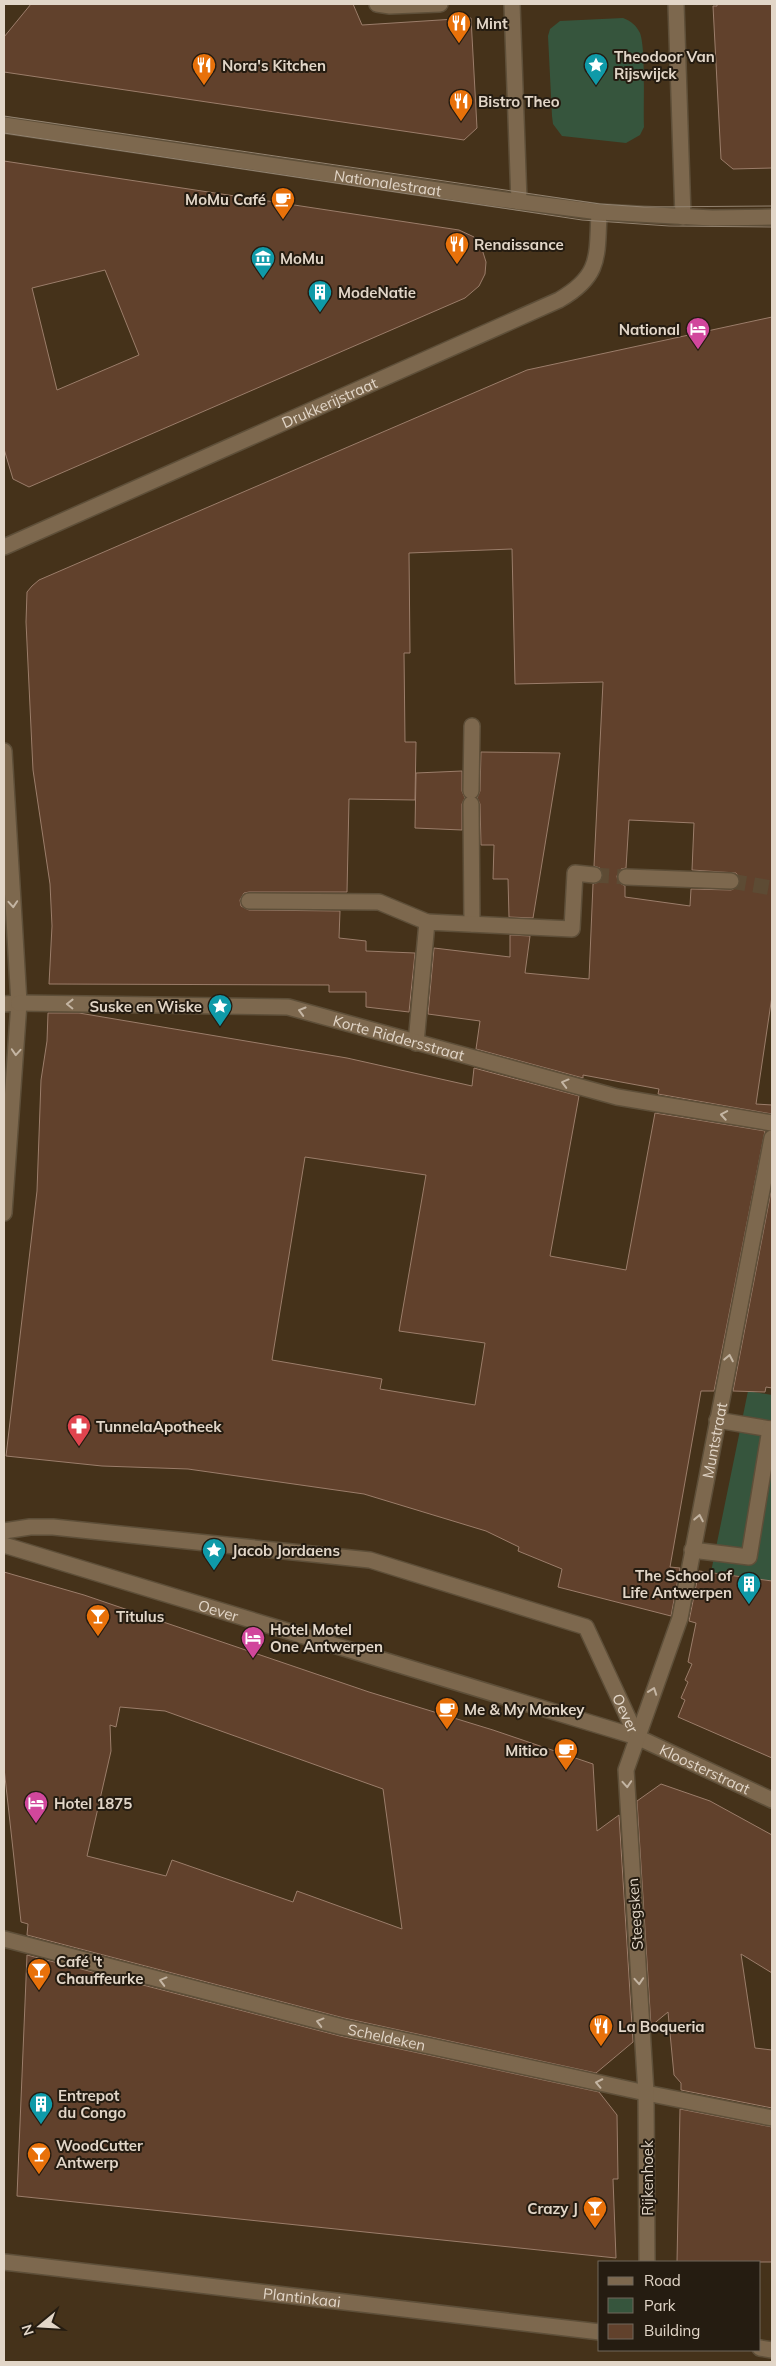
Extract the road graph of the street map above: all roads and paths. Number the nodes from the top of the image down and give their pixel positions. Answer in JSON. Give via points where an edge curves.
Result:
{"nodes":[{"id":1,"x":378,"y":4,"type":"edge"},
{"id":2,"x":440,"y":4,"type":"edge"},
{"id":3,"x":512,"y":4,"type":"edge"},
{"id":4,"x":676,"y":4,"type":"edge"},
{"id":5,"x":4,"y":125,"type":"edge"},
{"id":6,"x":519,"y":202,"type":"junction"},
{"id":7,"x":599,"y":212,"type":"junction"},
{"id":8,"x":683,"y":217,"type":"junction"},
{"id":9,"x":772,"y":217,"type":"edge"},
{"id":10,"x":4,"y":547,"type":"edge"},
{"id":11,"x":472,"y":726,"type":"dead end"},
{"id":12,"x":4,"y":751,"type":"edge"},
{"id":13,"x":594,"y":875,"type":"tunnel mouth"},
{"id":14,"x":626,"y":877,"type":"tunnel mouth"},
{"id":15,"x":731,"y":880,"type":"tunnel mouth"},
{"id":16,"x":249,"y":901,"type":"dead end"},
{"id":17,"x":427,"y":922,"type":"junction"},
{"id":18,"x":472,"y":924,"type":"junction"},
{"id":19,"x":20,"y":1003,"type":"junction"},
{"id":20,"x":4,"y":1004,"type":"edge"},
{"id":21,"x":416,"y":1043,"type":"junction"},
{"id":22,"x":772,"y":1123,"type":"edge"},
{"id":23,"x":772,"y":1138,"type":"edge"},
{"id":24,"x":4,"y":1213,"type":"edge"},
{"id":25,"x":717,"y":1420,"type":"junction"},
{"id":26,"x":771,"y":1429,"type":"edge"},
{"id":27,"x":4,"y":1531,"type":"edge"},
{"id":28,"x":4,"y":1545,"type":"edge"},
{"id":29,"x":692,"y":1550,"type":"junction"},
{"id":30,"x":637,"y":1737,"type":"junction"},
{"id":31,"x":772,"y":1800,"type":"edge"},
{"id":32,"x":4,"y":1939,"type":"edge"},
{"id":33,"x":646,"y":2093,"type":"junction"},
{"id":34,"x":772,"y":2118,"type":"edge"},
{"id":35,"x":647,"y":2261,"type":"edge"},
{"id":36,"x":4,"y":2262,"type":"edge"},
{"id":37,"x":598,"y":2332,"type":"edge"}],
"edges":[{"from":1,"to":2,"type":"street"},
{"from":3,"to":6,"type":"street"},
{"from":4,"to":8,"type":"street"},
{"from":5,"to":6,"type":"street","name":"Nationalestraat"},
{"from":6,"to":7,"type":"street","name":"Nationalestraat"},
{"from":7,"to":8,"type":"street","name":"Nationalestraat"},
{"from":7,"to":10,"type":"street","name":"Drukkerijstraat","via":[[596,263],[589,277],[575,291]]},
{"from":8,"to":9,"type":"street","name":"Nationalestraat"},
{"from":11,"to":18,"type":"street"},
{"from":12,"to":19,"type":"street","one_way":true},
{"from":13,"to":18,"type":"street","via":[[575,873],[572,929]]},
{"from":14,"to":15,"type":"street"},
{"from":16,"to":17,"type":"street","via":[[379,902]]},
{"from":17,"to":18,"type":"street"},
{"from":17,"to":21,"type":"street"},
{"from":19,"to":20,"type":"street","name":"Korte Riddersstraat"},
{"from":21,"to":19,"type":"street","name":"Korte Riddersstraat","one_way":true,"via":[[288,1007]]},
{"from":19,"to":24,"type":"street","one_way":true},
{"from":22,"to":21,"type":"street","name":"Korte Riddersstraat","one_way":true,"via":[[617,1097]]},
{"from":25,"to":23,"type":"street","name":"Muntstraat","one_way":true},
{"from":25,"to":26,"type":"street"},
{"from":29,"to":25,"type":"street","name":"Muntstraat","one_way":true},
{"from":26,"to":29,"type":"street","via":[[749,1557]]},
{"from":27,"to":30,"type":"street","name":"Oever","via":[[53,1527],[370,1560],[586,1627]]},
{"from":28,"to":30,"type":"street","name":"Oever"},
{"from":30,"to":29,"type":"street","name":"Muntstraat","one_way":true,"via":[[680,1618]]},
{"from":30,"to":31,"type":"street","name":"Kloosterstraat"},
{"from":30,"to":33,"type":"street","name":"Steegsken","one_way":true,"via":[[626,1770]]},
{"from":33,"to":32,"type":"street","name":"Scheldeken","one_way":true,"via":[[342,2027]]},
{"from":33,"to":34,"type":"street","name":"Scheldeken"},
{"from":33,"to":35,"type":"street","name":"Rijkenhoek"},
{"from":36,"to":37,"type":"street","name":"Plantinkaai"}]}
